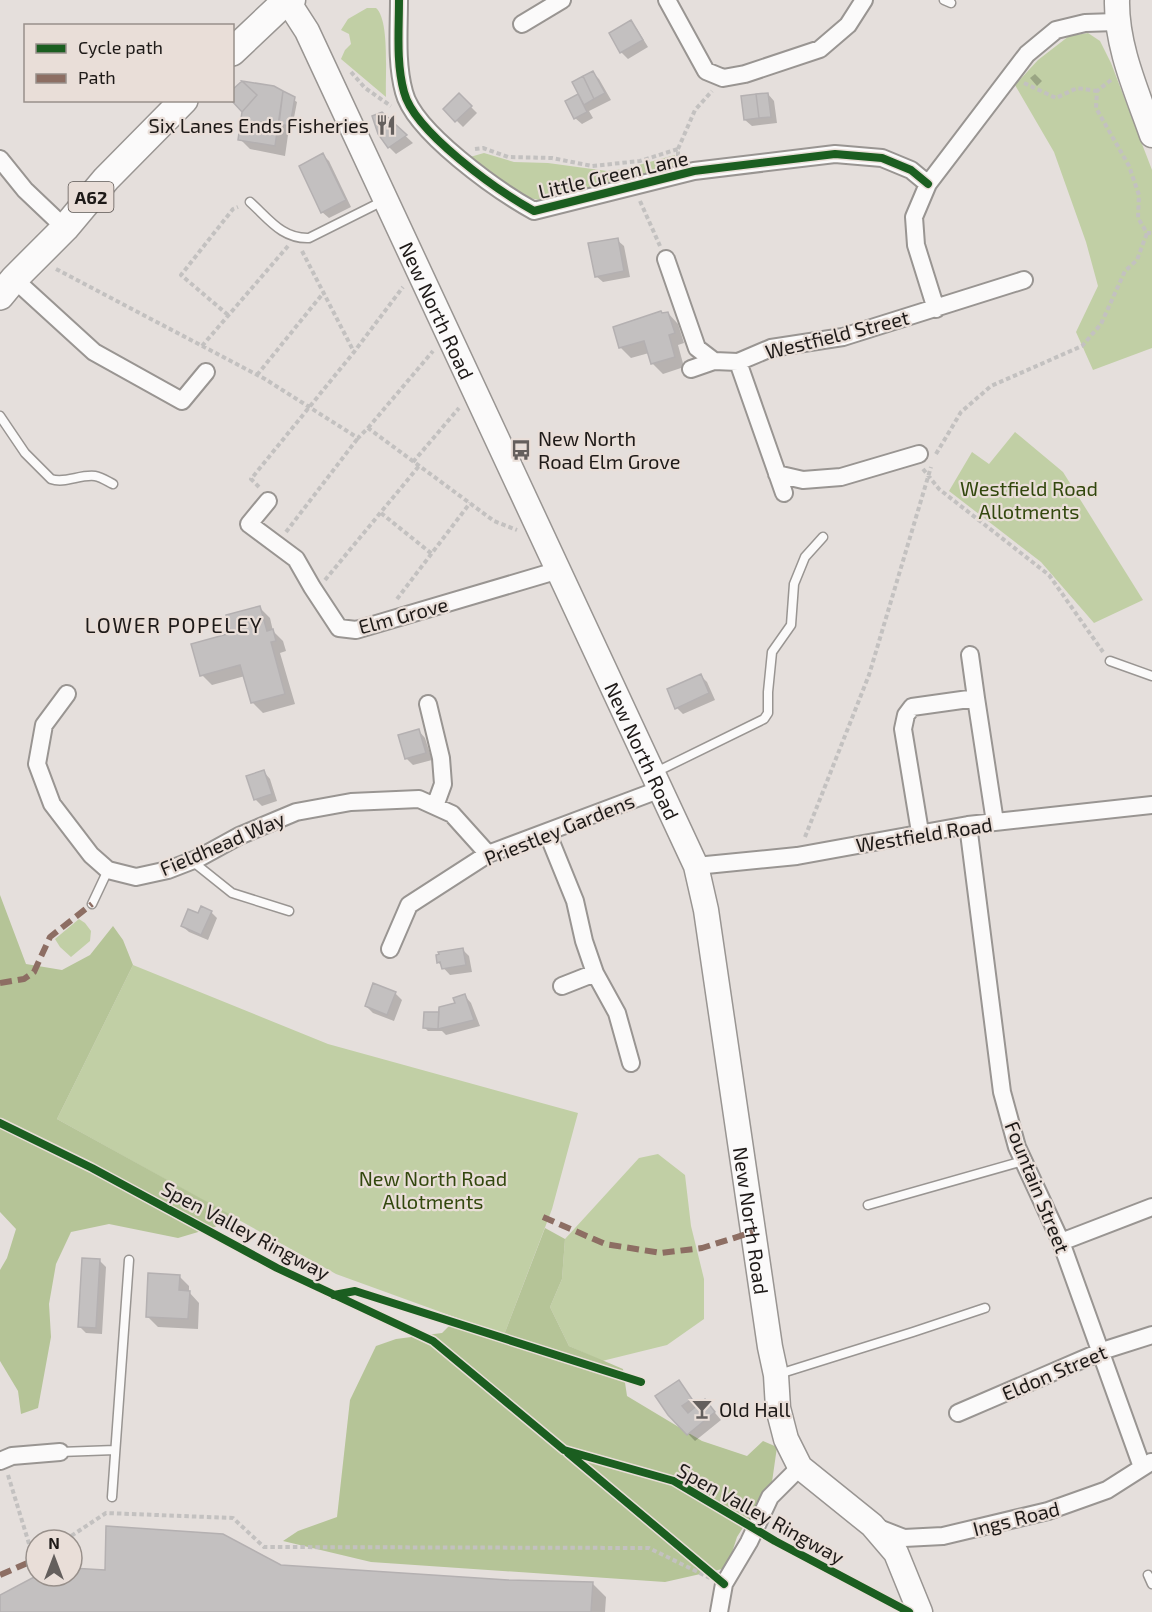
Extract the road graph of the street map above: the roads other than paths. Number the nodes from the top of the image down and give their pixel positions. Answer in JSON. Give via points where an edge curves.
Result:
{"nodes":[{"id":1,"x":287,"y":0,"type":"edge"},
{"id":2,"x":293,"y":0,"type":"edge"},
{"id":3,"x":399,"y":0,"type":"edge"},
{"id":4,"x":562,"y":0,"type":"edge"},
{"id":5,"x":667,"y":0,"type":"edge"},
{"id":6,"x":864,"y":0,"type":"edge"},
{"id":7,"x":1116,"y":11,"type":"edge"},
{"id":8,"x":522,"y":24,"type":"dead end"},
{"id":9,"x":234,"y":50,"type":"edge"},
{"id":10,"x":182,"y":102,"type":"edge"},
{"id":11,"x":1152,"y":135,"type":"edge"},
{"id":12,"x":0,"y":159,"type":"edge"},
{"id":13,"x":928,"y":184,"type":"junction"},
{"id":14,"x":386,"y":200,"type":"junction"},
{"id":15,"x":250,"y":202,"type":"road end"},
{"id":16,"x":64,"y":228,"type":"junction"},
{"id":17,"x":666,"y":259,"type":"road end"},
{"id":18,"x":1024,"y":280,"type":"dead end"},
{"id":19,"x":7,"y":288,"type":"edge"},
{"id":20,"x":936,"y":309,"type":"junction"},
{"id":21,"x":714,"y":361,"type":"junction"},
{"id":22,"x":738,"y":362,"type":"junction"},
{"id":23,"x":691,"y":369,"type":"dead end"},
{"id":24,"x":206,"y":372,"type":"dead end"},
{"id":25,"x":0,"y":416,"type":"edge"},
{"id":26,"x":929,"y":458,"type":"road end"},
{"id":27,"x":777,"y":474,"type":"junction"},
{"id":28,"x":113,"y":484,"type":"dead end"},
{"id":29,"x":784,"y":493,"type":"dead end"},
{"id":30,"x":268,"y":501,"type":"dead end"},
{"id":31,"x":823,"y":537,"type":"dead end"},
{"id":32,"x":559,"y":570,"type":"junction"},
{"id":33,"x":970,"y":655,"type":"dead end"},
{"id":34,"x":1110,"y":661,"type":"road end"},
{"id":35,"x":1152,"y":676,"type":"edge"},
{"id":36,"x":67,"y":694,"type":"dead end"},
{"id":37,"x":976,"y":698,"type":"junction"},
{"id":38,"x":428,"y":704,"type":"dead end"},
{"id":39,"x":658,"y":781,"type":"junction"},
{"id":40,"x":1152,"y":805,"type":"edge"},
{"id":41,"x":435,"y":806,"type":"junction"},
{"id":42,"x":995,"y":822,"type":"junction"},
{"id":43,"x":968,"y":825,"type":"junction"},
{"id":44,"x":547,"y":832,"type":"junction"},
{"id":45,"x":920,"y":832,"type":"junction"},
{"id":46,"x":488,"y":854,"type":"junction"},
{"id":47,"x":192,"y":861,"type":"junction"},
{"id":48,"x":696,"y":866,"type":"junction"},
{"id":49,"x":108,"y":870,"type":"junction"},
{"id":50,"x":92,"y":904,"type":"dead end"},
{"id":51,"x":289,"y":911,"type":"dead end"},
{"id":52,"x":390,"y":949,"type":"dead end"},
{"id":53,"x":595,"y":973,"type":"junction"},
{"id":54,"x":562,"y":986,"type":"dead end"},
{"id":55,"x":631,"y":1063,"type":"dead end"},
{"id":56,"x":1023,"y":1161,"type":"junction"},
{"id":57,"x":868,"y":1205,"type":"dead end"},
{"id":58,"x":1152,"y":1207,"type":"edge"},
{"id":59,"x":1061,"y":1242,"type":"junction"},
{"id":60,"x":129,"y":1260,"type":"dead end"},
{"id":61,"x":985,"y":1308,"type":"dead end"},
{"id":62,"x":1152,"y":1335,"type":"edge"},
{"id":63,"x":1102,"y":1351,"type":"junction"},
{"id":64,"x":776,"y":1375,"type":"junction"},
{"id":65,"x":958,"y":1413,"type":"dead end"},
{"id":66,"x":115,"y":1450,"type":"junction"},
{"id":67,"x":60,"y":1452,"type":"joint"},
{"id":68,"x":2,"y":1461,"type":"edge"},
{"id":69,"x":1147,"y":1464,"type":"edge"},
{"id":70,"x":800,"y":1467,"type":"junction"},
{"id":71,"x":112,"y":1497,"type":"dead end"},
{"id":72,"x":872,"y":1525,"type":"junction"},
{"id":73,"x":719,"y":1612,"type":"edge"},
{"id":74,"x":920,"y":1612,"type":"edge"}],
"edges":[{"from":1,"to":2,"type":"main road"},
{"from":1,"to":9,"type":"main road"},
{"from":1,"to":14,"type":"main road","name":"New North Road","via":[[307,31]]},
{"from":3,"to":13,"type":"street","name":"Little Green Lane","via":[[404,93],[423,126],[513,199],[534,211],[694,171],[835,154],[882,158],[911,170]]},
{"from":4,"to":8,"type":"street"},
{"from":5,"to":6,"type":"street","via":[[706,71],[723,78],[820,49],[848,25]]},
{"from":7,"to":11,"type":"main road","via":[[1128,67]]},
{"from":7,"to":13,"type":"street","via":[[1056,30],[1027,54]]},
{"from":10,"to":16,"type":"main road","number":"A62","via":[[105,179]]},
{"from":12,"to":16,"type":"street"},
{"from":13,"to":20,"type":"street","name":"Westfield Street","via":[[914,217],[916,245]]},
{"from":14,"to":15,"type":"lane","via":[[309,238],[285,234]]},
{"from":14,"to":32,"type":"main road","name":"New North Road"},
{"from":16,"to":19,"type":"main road","number":"A62"},
{"from":17,"to":21,"type":"street","via":[[697,348]]},
{"from":18,"to":20,"type":"street","name":"Westfield Street"},
{"from":19,"to":24,"type":"street","via":[[94,352],[182,401]]},
{"from":20,"to":22,"type":"street","name":"Westfield Street","via":[[843,337],[771,348]]},
{"from":21,"to":22,"type":"street","name":"Westfield Street"},
{"from":21,"to":23,"type":"street","name":"Westfield Street"},
{"from":22,"to":27,"type":"street","name":"Westfield Street"},
{"from":25,"to":28,"type":"lane","via":[[25,453],[51,479],[97,476]]},
{"from":26,"to":27,"type":"street","via":[[841,477],[803,480]]},
{"from":27,"to":29,"type":"street","name":"Westfield Street"},
{"from":30,"to":32,"type":"street","name":"Elm Grove","via":[[249,524],[296,559],[339,628],[356,630]]},
{"from":31,"to":39,"type":"lane","via":[[805,557],[794,584],[791,625],[772,652],[768,713],[764,719]]},
{"from":32,"to":39,"type":"main road","name":"New North Road"},
{"from":33,"to":37,"type":"street"},
{"from":34,"to":35,"type":"lane"},
{"from":36,"to":49,"type":"street","via":[[44,724],[37,764],[52,804],[91,855]]},
{"from":37,"to":42,"type":"street"},
{"from":37,"to":45,"type":"street","via":[[912,707],[906,715],[903,729]]},
{"from":38,"to":41,"type":"street","via":[[443,784]]},
{"from":39,"to":44,"type":"street","name":"Priestley Gardens"},
{"from":39,"to":48,"type":"main road","name":"New North Road"},
{"from":40,"to":42,"type":"street","name":"Westfield Road"},
{"from":41,"to":46,"type":"street","name":"Fieldhead Way","via":[[452,814]]},
{"from":41,"to":47,"type":"street","name":"Fieldhead Way","via":[[419,799],[351,802],[296,812]]},
{"from":42,"to":43,"type":"street","name":"Westfield Road"},
{"from":43,"to":45,"type":"street","name":"Westfield Road"},
{"from":43,"to":56,"type":"street","name":"Fountain Street","via":[[1002,1092]]},
{"from":44,"to":46,"type":"street","name":"Priestley Gardens"},
{"from":44,"to":53,"type":"street","via":[[575,901]]},
{"from":45,"to":48,"type":"street","name":"Westfield Road","via":[[797,856]]},
{"from":46,"to":52,"type":"street","name":"Priestley Gardens","via":[[409,905]]},
{"from":47,"to":49,"type":"street","name":"Fieldhead Way","via":[[136,877]]},
{"from":47,"to":51,"type":"lane","via":[[232,893]]},
{"from":48,"to":64,"type":"main road","name":"New North Road","via":[[706,910]]},
{"from":49,"to":50,"type":"lane"},
{"from":53,"to":54,"type":"street"},
{"from":53,"to":55,"type":"street","via":[[617,1013]]},
{"from":56,"to":57,"type":"lane"},
{"from":56,"to":59,"type":"street","name":"Fountain Street"},
{"from":58,"to":59,"type":"street"},
{"from":59,"to":63,"type":"street","name":"Fountain Street"},
{"from":60,"to":66,"type":"lane"},
{"from":61,"to":64,"type":"lane"},
{"from":62,"to":63,"type":"street","name":"Eldon Street"},
{"from":63,"to":65,"type":"street","name":"Eldon Street"},
{"from":63,"to":69,"type":"street","name":"Fountain Street"},
{"from":64,"to":70,"type":"main road","name":"New North Road","via":[[778,1408]]},
{"from":66,"to":67,"type":"lane"},
{"from":66,"to":71,"type":"lane"},
{"from":67,"to":68,"type":"street","via":[[12,1456]]},
{"from":69,"to":72,"type":"street","name":"Ings Road","via":[[1107,1490],[1048,1511],[943,1536],[904,1538]]},
{"from":70,"to":72,"type":"main road","name":"New North Road"},
{"from":70,"to":73,"type":"street","via":[[771,1497],[724,1584]]},
{"from":72,"to":74,"type":"main road","name":"New North Road","via":[[896,1553]]}]}
